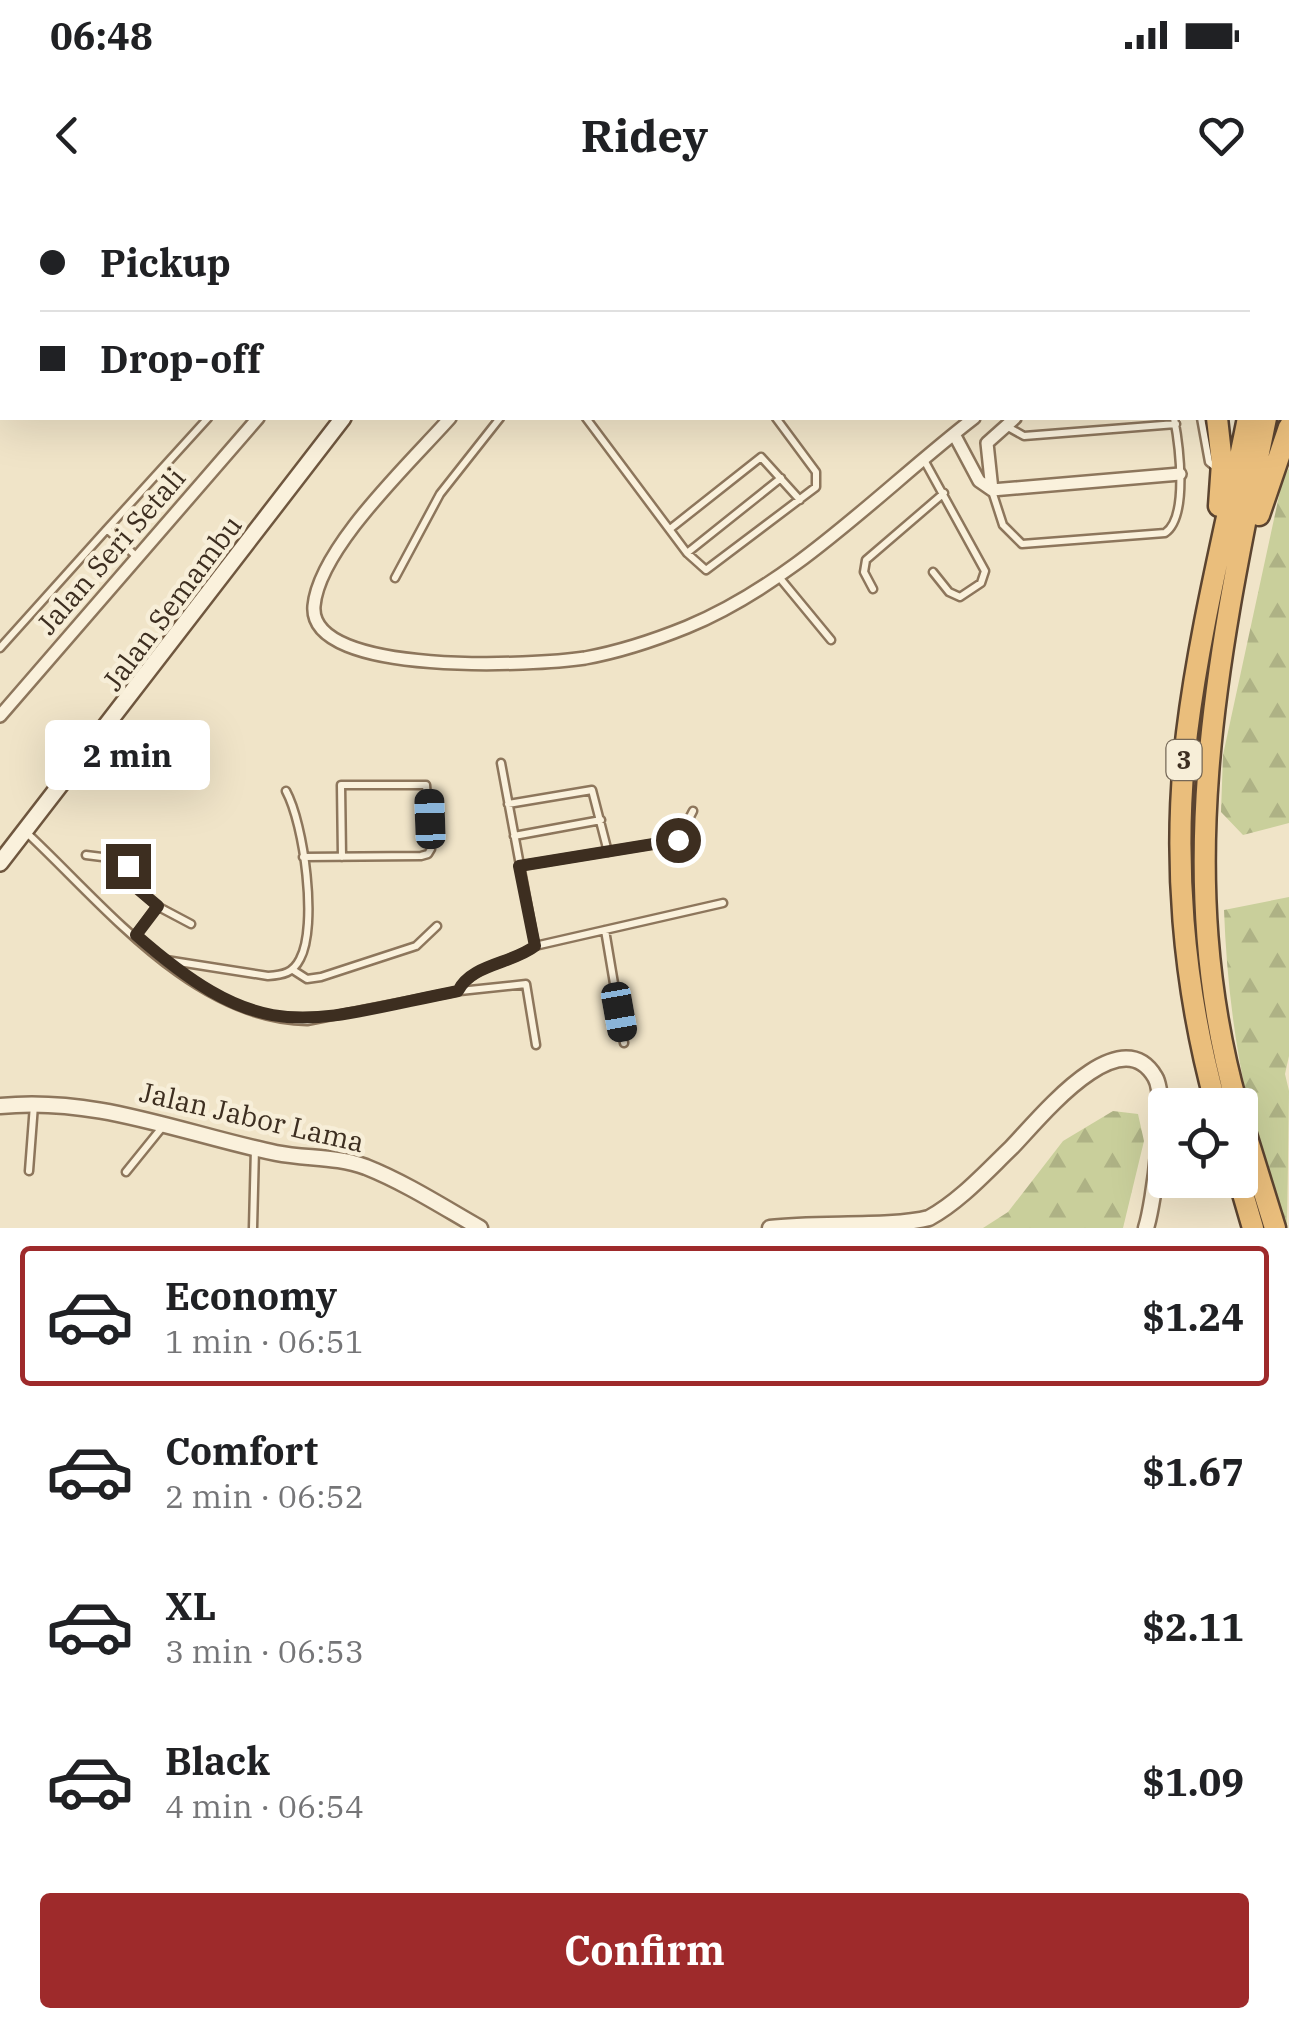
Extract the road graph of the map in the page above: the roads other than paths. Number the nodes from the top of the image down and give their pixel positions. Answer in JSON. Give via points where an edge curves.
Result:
{"nodes":[{"id":1,"x":206,"y":420,"type":"edge"},
{"id":2,"x":256,"y":420,"type":"edge"},
{"id":3,"x":341,"y":420,"type":"edge"},
{"id":4,"x":448,"y":420,"type":"edge"},
{"id":5,"x":498,"y":420,"type":"edge"},
{"id":6,"x":588,"y":420,"type":"edge"},
{"id":7,"x":777,"y":420,"type":"edge"},
{"id":8,"x":972,"y":420,"type":"edge"},
{"id":9,"x":1175,"y":420,"type":"edge"},
{"id":10,"x":1201,"y":420,"type":"edge"},
{"id":11,"x":1217,"y":420,"type":"edge"},
{"id":12,"x":1248,"y":420,"type":"edge"},
{"id":13,"x":1266,"y":420,"type":"edge"},
{"id":14,"x":1010,"y":421,"type":"edge"},
{"id":15,"x":1289,"y":427,"type":"edge"},
{"id":16,"x":954,"y":434,"type":"junction"},
{"id":17,"x":923,"y":459,"type":"junction"},
{"id":18,"x":1222,"y":470,"type":"junction"},
{"id":19,"x":1180,"y":474,"type":"junction"},
{"id":20,"x":781,"y":478,"type":"junction"},
{"id":21,"x":992,"y":490,"type":"junction"},
{"id":22,"x":944,"y":493,"type":"junction"},
{"id":23,"x":800,"y":500,"type":"junction"},
{"id":24,"x":107,"y":529,"type":"junction"},
{"id":25,"x":670,"y":529,"type":"junction"},
{"id":26,"x":687,"y":552,"type":"junction"},
{"id":27,"x":138,"y":558,"type":"junction"},
{"id":28,"x":933,"y":572,"type":"dead end"},
{"id":29,"x":778,"y":576,"type":"junction"},
{"id":30,"x":395,"y":578,"type":"dead end"},
{"id":31,"x":1212,"y":578,"type":"junction"},
{"id":32,"x":873,"y":588,"type":"dead end"},
{"id":33,"x":831,"y":640,"type":"dead end"},
{"id":34,"x":0,"y":648,"type":"edge"},
{"id":35,"x":1221,"y":662,"type":"junction"},
{"id":36,"x":0,"y":716,"type":"edge"},
{"id":37,"x":501,"y":763,"type":"dead end"},
{"id":38,"x":286,"y":791,"type":"dead end"},
{"id":39,"x":508,"y":804,"type":"junction"},
{"id":40,"x":693,"y":810,"type":"dead end"},
{"id":41,"x":601,"y":820,"type":"junction"},
{"id":42,"x":26,"y":833,"type":"junction"},
{"id":43,"x":514,"y":836,"type":"junction"},
{"id":44,"x":608,"y":852,"type":"junction"},
{"id":45,"x":86,"y":855,"type":"dead end"},
{"id":46,"x":342,"y":857,"type":"junction"},
{"id":47,"x":303,"y":858,"type":"junction"},
{"id":48,"x":0,"y":863,"type":"edge"},
{"id":49,"x":519,"y":866,"type":"junction"},
{"id":50,"x":723,"y":903,"type":"dead end"},
{"id":51,"x":158,"y":906,"type":"junction"},
{"id":52,"x":191,"y":924,"type":"dead end"},
{"id":53,"x":437,"y":926,"type":"dead end"},
{"id":54,"x":605,"y":930,"type":"junction"},
{"id":55,"x":136,"y":935,"type":"junction"},
{"id":56,"x":535,"y":946,"type":"junction"},
{"id":57,"x":164,"y":960,"type":"junction"},
{"id":58,"x":293,"y":970,"type":"junction"},
{"id":59,"x":458,"y":991,"type":"junction"},
{"id":60,"x":624,"y":1043,"type":"dead end"},
{"id":61,"x":536,"y":1045,"type":"dead end"},
{"id":62,"x":1213,"y":1088,"type":"edge"},
{"id":63,"x":1233,"y":1088,"type":"edge"},
{"id":64,"x":34,"y":1104,"type":"junction"},
{"id":65,"x":0,"y":1106,"type":"edge"},
{"id":66,"x":165,"y":1124,"type":"junction"},
{"id":67,"x":255,"y":1147,"type":"junction"},
{"id":68,"x":29,"y":1171,"type":"dead end"},
{"id":69,"x":126,"y":1172,"type":"dead end"},
{"id":70,"x":1258,"y":1173,"type":"edge"},
{"id":71,"x":1244,"y":1198,"type":"edge"},
{"id":72,"x":253,"y":1228,"type":"edge"},
{"id":73,"x":480,"y":1228,"type":"edge"},
{"id":74,"x":770,"y":1228,"type":"edge"},
{"id":75,"x":1146,"y":1228,"type":"edge"},
{"id":76,"x":1253,"y":1228,"type":"edge"},
{"id":77,"x":1275,"y":1228,"type":"edge"}],
"edges":[{"from":1,"to":24,"type":"lane"},
{"from":2,"to":27,"type":"street","name":"Jalan Seri Setali"},
{"from":3,"to":42,"type":"main road","name":"Jalan Semambu"},
{"from":4,"to":29,"type":"street","via":[[335,550],[320,580],[313,610],[320,627],[344,646],[377,657],[432,661],[584,658],[687,627]]},
{"from":5,"to":30,"type":"lane","via":[[440,494]]},
{"from":6,"to":25,"type":"lane"},
{"from":7,"to":23,"type":"lane","via":[[818,478]]},
{"from":8,"to":16,"type":"street"},
{"from":9,"to":14,"type":"lane","via":[[1024,436]]},
{"from":9,"to":19,"type":"lane"},
{"from":10,"to":18,"type":"lane","via":[[1209,462]]},
{"from":11,"to":18,"type":"highway"},
{"from":12,"to":31,"type":"highway","number":"3"},
{"from":13,"to":35,"type":"highway","number":"3"},
{"from":14,"to":21,"type":"street","via":[[986,443]]},
{"from":15,"to":35,"type":"highway","via":[[1262,502]]},
{"from":16,"to":17,"type":"street"},
{"from":16,"to":21,"type":"street","via":[[979,481]]},
{"from":17,"to":22,"type":"lane"},
{"from":17,"to":29,"type":"street"},
{"from":18,"to":31,"type":"highway"},
{"from":19,"to":21,"type":"street"},
{"from":19,"to":21,"type":"lane","via":[[1172,530],[1131,536],[1022,544],[1003,525]]},
{"from":20,"to":23,"type":"lane"},
{"from":20,"to":25,"type":"lane","via":[[758,458]]},
{"from":20,"to":26,"type":"lane"},
{"from":22,"to":28,"type":"lane","via":[[985,571],[981,583],[960,597]]},
{"from":22,"to":32,"type":"lane","via":[[866,560]]},
{"from":23,"to":26,"type":"lane","via":[[713,569],[700,568]]},
{"from":24,"to":27,"type":"lane"},
{"from":24,"to":34,"type":"lane"},
{"from":25,"to":26,"type":"lane"},
{"from":27,"to":36,"type":"street","name":"Jalan Seri Setali"},
{"from":29,"to":33,"type":"lane"},
{"from":31,"to":62,"type":"highway","number":"3","via":[[1187,733],[1181,871],[1190,977]]},
{"from":35,"to":63,"type":"highway","number":"3","via":[[1205,775],[1203,882],[1213,992]]},
{"from":37,"to":39,"type":"lane"},
{"from":38,"to":47,"type":"lane"},
{"from":39,"to":41,"type":"lane","via":[[592,790]]},
{"from":39,"to":43,"type":"lane"},
{"from":40,"to":44,"type":"lane","via":[[678,840]]},
{"from":41,"to":43,"type":"lane"},
{"from":41,"to":44,"type":"lane"},
{"from":42,"to":48,"type":"main road","name":"Jalan Semambu"},
{"from":42,"to":55,"type":"lane"},
{"from":43,"to":49,"type":"lane"},
{"from":44,"to":49,"type":"lane"},
{"from":45,"to":51,"type":"lane","via":[[123,858],[139,890]]},
{"from":46,"to":46,"type":"lane","via":[[428,854],[426,784],[342,785]]},
{"from":46,"to":47,"type":"lane"},
{"from":47,"to":58,"type":"lane","via":[[307,928]]},
{"from":49,"to":56,"type":"lane"},
{"from":50,"to":54,"type":"lane"},
{"from":51,"to":52,"type":"lane"},
{"from":51,"to":55,"type":"lane"},
{"from":53,"to":58,"type":"lane","via":[[416,946],[321,977],[307,980]]},
{"from":54,"to":56,"type":"lane"},
{"from":54,"to":60,"type":"lane"},
{"from":55,"to":57,"type":"lane"},
{"from":56,"to":59,"type":"lane","via":[[518,959],[470,974]]},
{"from":57,"to":58,"type":"lane","via":[[268,976]]},
{"from":57,"to":59,"type":"lane","via":[[242,1008],[287,1020]]},
{"from":59,"to":61,"type":"lane","via":[[526,984]]},
{"from":64,"to":65,"type":"street","name":"Jalan Jabor Lama"},
{"from":64,"to":66,"type":"street","name":"Jalan Jabor Lama"},
{"from":64,"to":68,"type":"lane"},
{"from":66,"to":67,"type":"street","name":"Jalan Jabor Lama"},
{"from":66,"to":69,"type":"lane"},
{"from":67,"to":72,"type":"lane"},
{"from":67,"to":73,"type":"street","name":"Jalan Jabor Lama","via":[[365,1167]]},
{"from":70,"to":77,"type":"highway"},
{"from":71,"to":76,"type":"highway"},
{"from":74,"to":75,"type":"street","via":[[897,1227],[930,1217],[993,1166],[1068,1088],[1123,1060],[1153,1072],[1162,1098]]}]}
